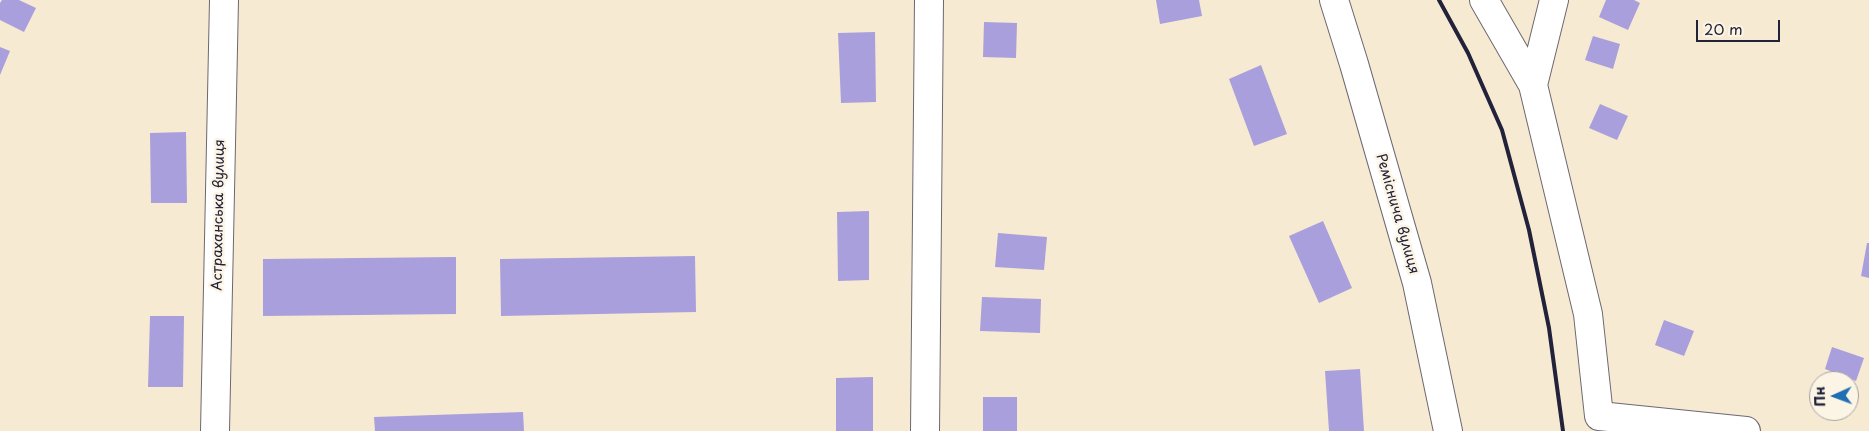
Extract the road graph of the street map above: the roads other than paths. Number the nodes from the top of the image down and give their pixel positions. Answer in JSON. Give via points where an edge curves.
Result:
{"nodes":[{"id":1,"x":224,"y":0,"type":"edge"},
{"id":2,"x":929,"y":0,"type":"edge"},
{"id":3,"x":1334,"y":0,"type":"edge"},
{"id":4,"x":1484,"y":0,"type":"edge"},
{"id":5,"x":1554,"y":0,"type":"edge"},
{"id":6,"x":1533,"y":85,"type":"junction"},
{"id":7,"x":1599,"y":424,"type":"edge"},
{"id":8,"x":215,"y":431,"type":"edge"},
{"id":9,"x":925,"y":431,"type":"edge"},
{"id":10,"x":1448,"y":431,"type":"edge"},
{"id":11,"x":1746,"y":431,"type":"edge"}],
"edges":[{"from":1,"to":8,"type":"street","name":"Астраханська вулиця"},
{"from":2,"to":9,"type":"street"},
{"from":3,"to":10,"type":"street","name":"Реміснича вулиця","via":[[1417,283]]},
{"from":4,"to":6,"type":"street"},
{"from":5,"to":6,"type":"street"},
{"from":6,"to":7,"type":"street","via":[[1588,314]]},
{"from":7,"to":11,"type":"street"}]}
